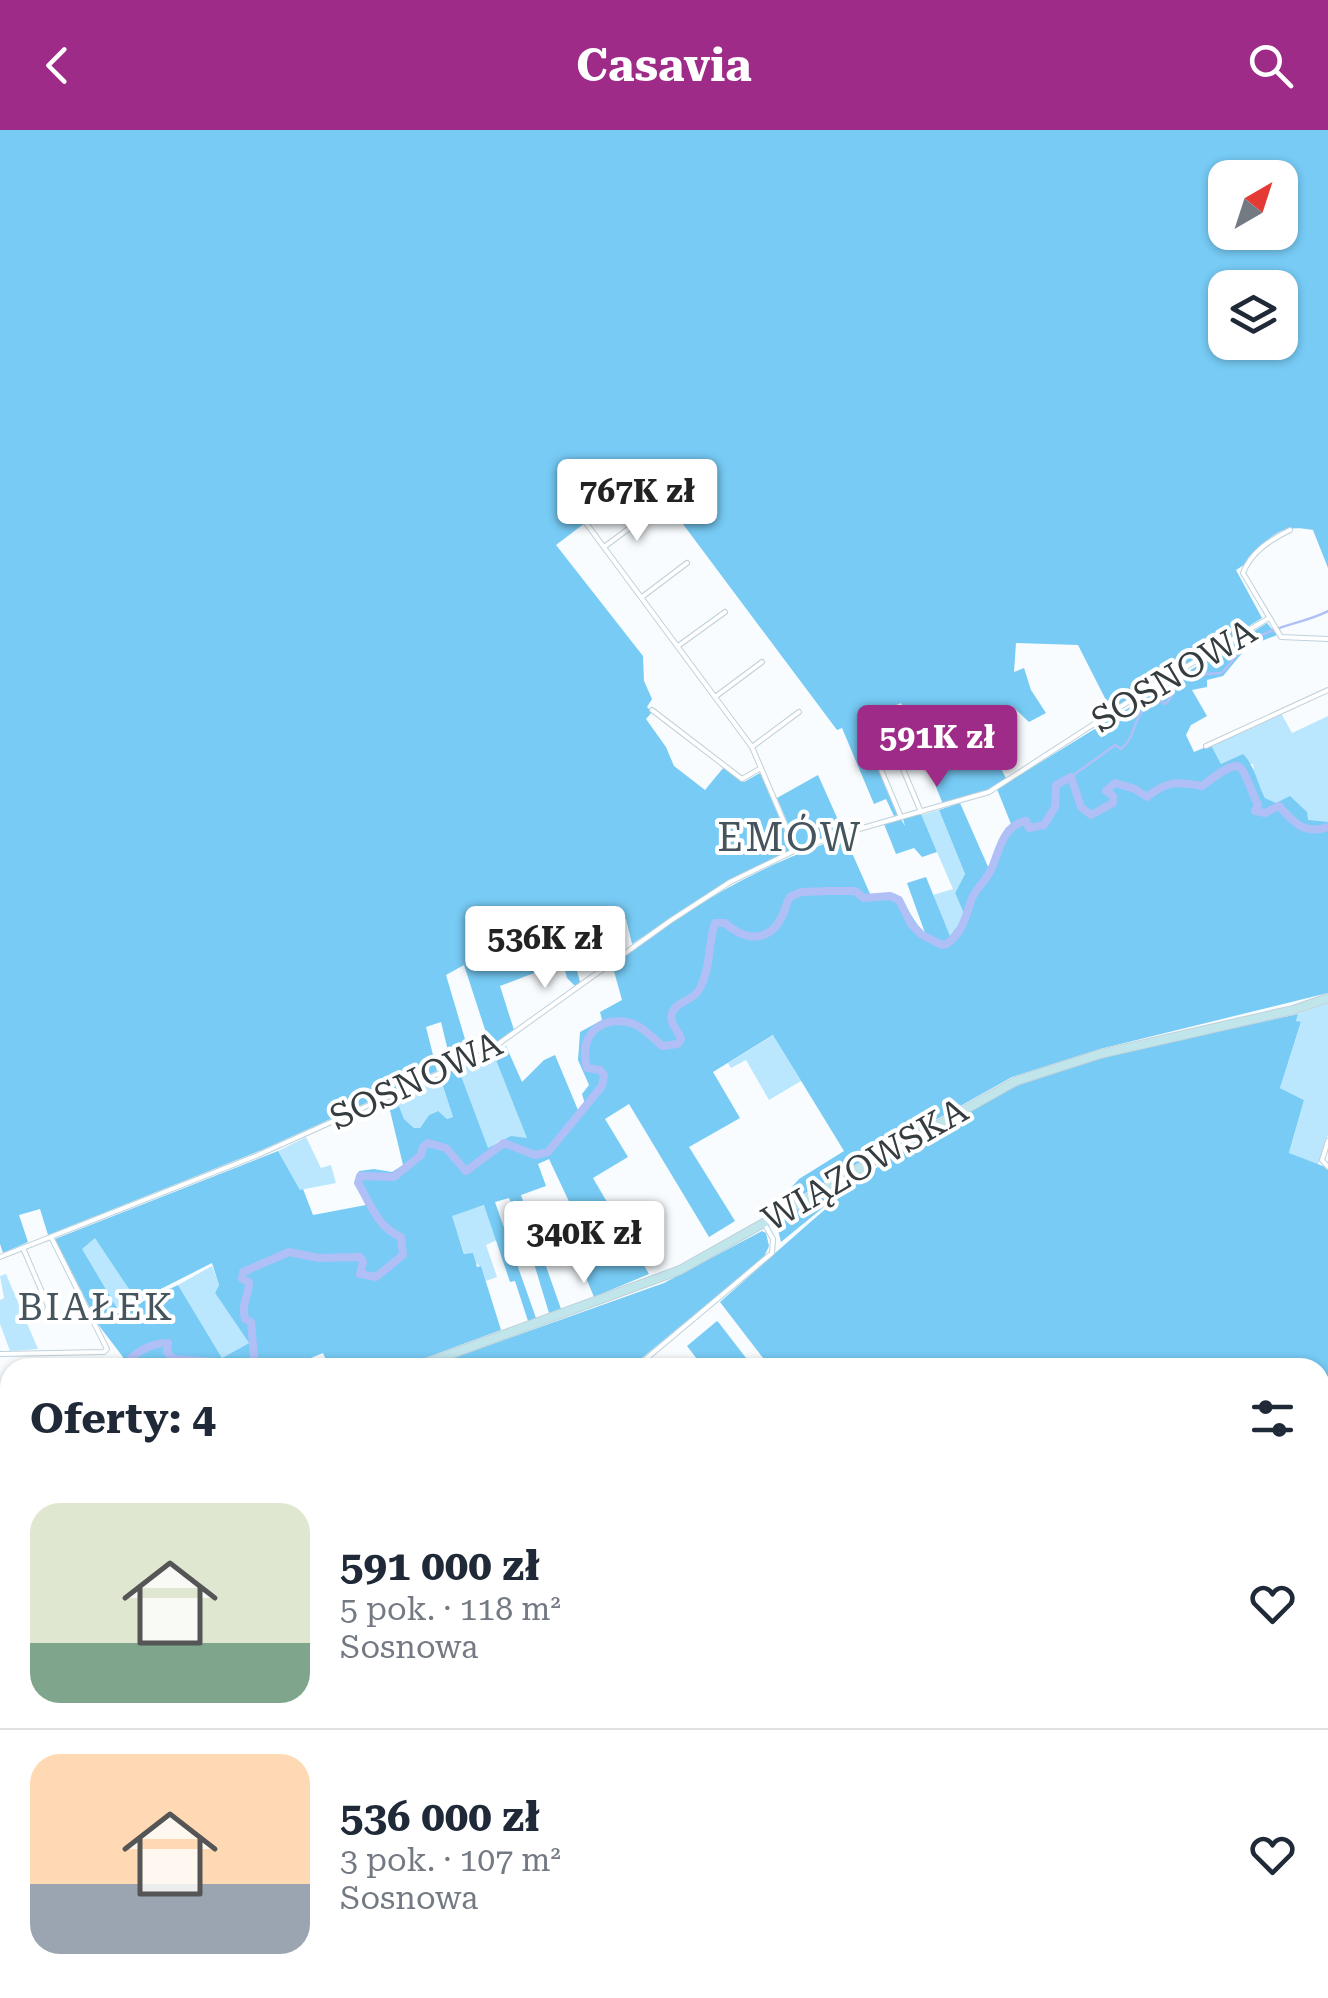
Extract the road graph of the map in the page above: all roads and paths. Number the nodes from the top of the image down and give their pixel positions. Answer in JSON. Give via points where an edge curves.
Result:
{"nodes":[{"id":1,"x":650,"y":513,"type":"dead end"},
{"id":2,"x":586,"y":524,"type":"dead end"},
{"id":3,"x":1290,"y":530,"type":"dead end"},
{"id":4,"x":604,"y":546,"type":"junction"},
{"id":5,"x":687,"y":563,"type":"dead end"},
{"id":6,"x":642,"y":597,"type":"junction"},
{"id":7,"x":726,"y":612,"type":"dead end"},
{"id":8,"x":1269,"y":618,"type":"junction"},
{"id":9,"x":1328,"y":639,"type":"edge"},
{"id":10,"x":678,"y":646,"type":"junction"},
{"id":11,"x":762,"y":662,"type":"dead end"},
{"id":12,"x":1328,"y":690,"type":"edge"},
{"id":13,"x":716,"y":697,"type":"junction"},
{"id":14,"x":652,"y":710,"type":"dead end"},
{"id":15,"x":799,"y":712,"type":"dead end"},
{"id":16,"x":887,"y":731,"type":"dead end"},
{"id":17,"x":868,"y":738,"type":"dead end"},
{"id":18,"x":1206,"y":746,"type":"dead end"},
{"id":19,"x":752,"y":747,"type":"junction"},
{"id":20,"x":761,"y":768,"type":"junction"},
{"id":21,"x":921,"y":812,"type":"junction"},
{"id":22,"x":901,"y":817,"type":"junction"},
{"id":23,"x":796,"y":850,"type":"junction"},
{"id":24,"x":1328,"y":998,"type":"edge"},
{"id":25,"x":1328,"y":1141,"type":"edge"},
{"id":26,"x":1328,"y":1166,"type":"edge"},
{"id":27,"x":764,"y":1223,"type":"junction"},
{"id":28,"x":50,"y":1237,"type":"junction"},
{"id":29,"x":23,"y":1248,"type":"junction"},
{"id":30,"x":0,"y":1256,"type":"edge"},
{"id":31,"x":46,"y":1314,"type":"dead end"},
{"id":32,"x":0,"y":1354,"type":"edge"},
{"id":33,"x":441,"y":1358,"type":"edge"},
{"id":34,"x":647,"y":1358,"type":"edge"}],
"edges":[{"from":1,"to":4,"type":"street"},
{"from":2,"to":4,"type":"street"},
{"from":3,"to":8,"type":"street","name":"SOSNOWA","via":[[1262,548],[1243,574]]},
{"from":4,"to":6,"type":"street"},
{"from":5,"to":6,"type":"street"},
{"from":6,"to":10,"type":"street"},
{"from":7,"to":10,"type":"street"},
{"from":8,"to":9,"type":"street","via":[[1280,635]]},
{"from":8,"to":21,"type":"street","name":"SOSNOWA","via":[[989,792]]},
{"from":10,"to":13,"type":"street"},
{"from":11,"to":13,"type":"street"},
{"from":12,"to":18,"type":"street"},
{"from":13,"to":19,"type":"street"},
{"from":14,"to":20,"type":"street","via":[[742,779]]},
{"from":15,"to":19,"type":"street"},
{"from":16,"to":21,"type":"street"},
{"from":17,"to":22,"type":"street"},
{"from":19,"to":20,"type":"street"},
{"from":20,"to":23,"type":"street"},
{"from":21,"to":22,"type":"street","name":"SOSNOWA"},
{"from":22,"to":23,"type":"street","name":"SOSNOWA"},
{"from":23,"to":28,"type":"street","name":"SOSNOWA","via":[[670,920],[487,1052],[258,1155]]},
{"from":24,"to":27,"type":"main road","name":"WIĄZOWSKA","via":[[1016,1080]]},
{"from":25,"to":26,"type":"street","via":[[1322,1160]]},
{"from":27,"to":33,"type":"main road","name":"WIĄZOWSKA","via":[[680,1270]]},
{"from":27,"to":34,"type":"street","via":[[772,1254]]},
{"from":28,"to":29,"type":"street","name":"SOSNOWA"},
{"from":28,"to":32,"type":"street","via":[[108,1349]]},
{"from":29,"to":30,"type":"street","name":"SOSNOWA"},
{"from":29,"to":31,"type":"street"}]}
